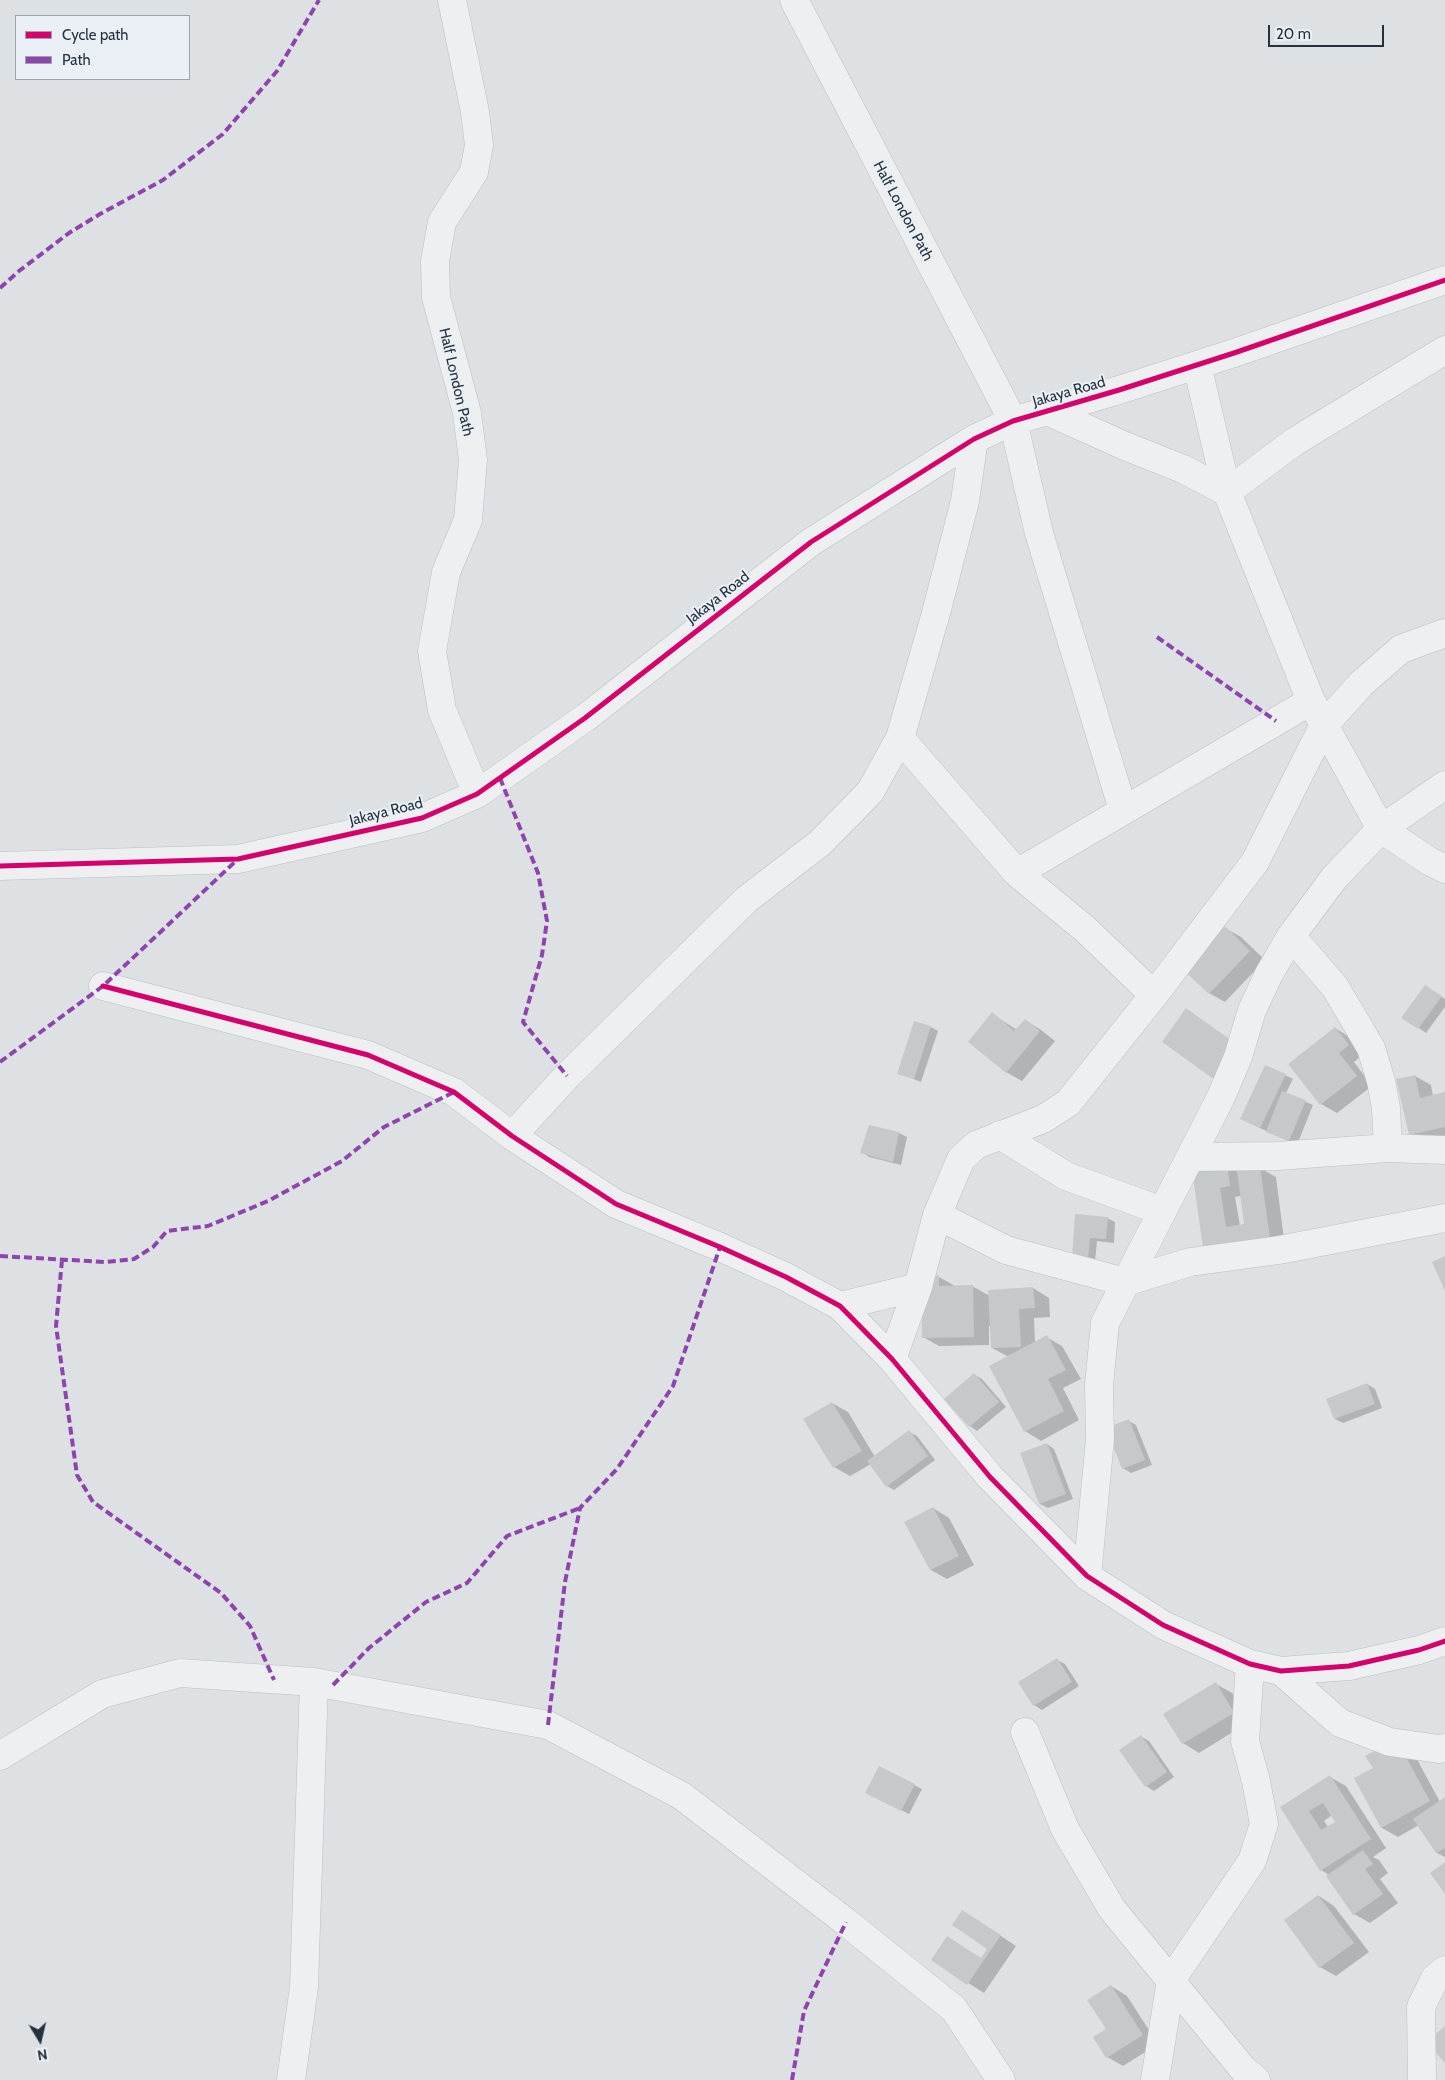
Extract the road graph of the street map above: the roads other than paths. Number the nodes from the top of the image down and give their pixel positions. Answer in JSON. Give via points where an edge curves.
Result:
{"nodes":[{"id":1,"x":452,"y":0,"type":"edge"},
{"id":2,"x":794,"y":0,"type":"edge"},
{"id":3,"x":1445,"y":280,"type":"edge"},
{"id":4,"x":1445,"y":350,"type":"edge"},
{"id":5,"x":1197,"y":365,"type":"junction"},
{"id":6,"x":1047,"y":411,"type":"junction"},
{"id":7,"x":1013,"y":421,"type":"junction"},
{"id":8,"x":974,"y":439,"type":"junction"},
{"id":9,"x":1227,"y":492,"type":"junction"},
{"id":10,"x":1445,"y":633,"type":"edge"},
{"id":11,"x":1311,"y":701,"type":"junction"},
{"id":12,"x":1324,"y":725,"type":"junction"},
{"id":13,"x":900,"y":738,"type":"junction"},
{"id":14,"x":1445,"y":786,"type":"edge"},
{"id":15,"x":477,"y":794,"type":"junction"},
{"id":16,"x":1123,"y":810,"type":"junction"},
{"id":17,"x":1381,"y":829,"type":"junction"},
{"id":18,"x":0,"y":866,"type":"edge"},
{"id":19,"x":1445,"y":869,"type":"edge"},
{"id":20,"x":1017,"y":873,"type":"junction"},
{"id":21,"x":1291,"y":936,"type":"junction"},
{"id":22,"x":103,"y":986,"type":"dead end"},
{"id":23,"x":1154,"y":995,"type":"junction"},
{"id":24,"x":1000,"y":1135,"type":"junction"},
{"id":25,"x":512,"y":1136,"type":"junction"},
{"id":26,"x":1388,"y":1148,"type":"junction"},
{"id":27,"x":1445,"y":1150,"type":"edge"},
{"id":28,"x":1191,"y":1157,"type":"junction"},
{"id":29,"x":1162,"y":1212,"type":"junction"},
{"id":30,"x":937,"y":1215,"type":"junction"},
{"id":31,"x":1445,"y":1218,"type":"edge"},
{"id":32,"x":1124,"y":1282,"type":"junction"},
{"id":33,"x":918,"y":1286,"type":"junction"},
{"id":34,"x":840,"y":1306,"type":"junction"},
{"id":35,"x":892,"y":1360,"type":"junction"},
{"id":36,"x":1087,"y":1576,"type":"junction"},
{"id":37,"x":1445,"y":1641,"type":"edge"},
{"id":38,"x":1250,"y":1664,"type":"junction"},
{"id":39,"x":1281,"y":1671,"type":"junction"},
{"id":40,"x":314,"y":1682,"type":"junction"},
{"id":41,"x":1025,"y":1732,"type":"dead end"},
{"id":42,"x":1445,"y":1748,"type":"edge"},
{"id":43,"x":0,"y":1756,"type":"edge"},
{"id":44,"x":1445,"y":1970,"type":"edge"},
{"id":45,"x":1171,"y":1980,"type":"junction"},
{"id":46,"x":291,"y":2080,"type":"edge"},
{"id":47,"x":1000,"y":2080,"type":"edge"},
{"id":48,"x":1155,"y":2080,"type":"edge"},
{"id":49,"x":1256,"y":2080,"type":"edge"},
{"id":50,"x":1422,"y":2080,"type":"edge"}],
"edges":[{"from":1,"to":15,"type":"street","name":"Half London Path","via":[[475,112],[478,145],[474,172],[442,222],[435,261],[436,297],[467,413],[473,460],[468,520],[446,572],[432,651],[442,710]]},
{"from":2,"to":7,"type":"street","name":"Half London Path"},
{"from":3,"to":5,"type":"street","name":"Jakaya Road"},
{"from":4,"to":9,"type":"street","via":[[1294,442]]},
{"from":5,"to":6,"type":"street","name":"Jakaya Road"},
{"from":5,"to":9,"type":"street"},
{"from":6,"to":7,"type":"street","name":"Jakaya Road"},
{"from":6,"to":9,"type":"street","via":[[1183,469]]},
{"from":7,"to":8,"type":"street","name":"Jakaya Road"},
{"from":7,"to":16,"type":"street","name":"Half London Path","via":[[1039,533]]},
{"from":8,"to":13,"type":"street","via":[[965,501]]},
{"from":8,"to":15,"type":"street","name":"Jakaya Road","via":[[811,542],[585,718]]},
{"from":9,"to":11,"type":"street"},
{"from":10,"to":12,"type":"street","via":[[1401,649],[1362,683]]},
{"from":11,"to":12,"type":"street"},
{"from":11,"to":16,"type":"street"},
{"from":12,"to":17,"type":"street"},
{"from":12,"to":23,"type":"street","via":[[1255,862]]},
{"from":13,"to":20,"type":"street"},
{"from":13,"to":25,"type":"street","via":[[870,792],[820,843],[747,898],[567,1076]]},
{"from":14,"to":17,"type":"street"},
{"from":15,"to":18,"type":"street","name":"Jakaya Road","via":[[422,818],[238,859]]},
{"from":16,"to":20,"type":"street"},
{"from":17,"to":19,"type":"street"},
{"from":17,"to":21,"type":"street","via":[[1334,878]]},
{"from":20,"to":23,"type":"street","via":[[1085,929]]},
{"from":21,"to":26,"type":"street","via":[[1335,987],[1371,1048],[1386,1108]]},
{"from":21,"to":28,"type":"street","via":[[1252,1010],[1238,1057]]},
{"from":22,"to":25,"type":"street","via":[[368,1055],[454,1092]]},
{"from":23,"to":24,"type":"street","via":[[1068,1103],[1043,1119]]},
{"from":24,"to":29,"type":"street","via":[[1066,1176]]},
{"from":24,"to":30,"type":"street","via":[[976,1145],[961,1159]]},
{"from":25,"to":34,"type":"street","via":[[616,1204],[737,1254]]},
{"from":26,"to":27,"type":"street"},
{"from":26,"to":28,"type":"street","via":[[1277,1156]]},
{"from":28,"to":29,"type":"street"},
{"from":29,"to":32,"type":"street"},
{"from":30,"to":32,"type":"street","via":[[1006,1250]]},
{"from":30,"to":33,"type":"street"},
{"from":31,"to":32,"type":"street","via":[[1279,1250],[1190,1262]]},
{"from":32,"to":36,"type":"street","via":[[1105,1322],[1099,1385],[1100,1439]]},
{"from":33,"to":34,"type":"street"},
{"from":33,"to":35,"type":"street"},
{"from":34,"to":35,"type":"street"},
{"from":35,"to":36,"type":"street","via":[[990,1477]]},
{"from":36,"to":38,"type":"street","via":[[1164,1625]]},
{"from":37,"to":39,"type":"street","via":[[1349,1666]]},
{"from":38,"to":39,"type":"street"},
{"from":38,"to":45,"type":"street","via":[[1245,1741],[1264,1824],[1252,1861]]},
{"from":39,"to":42,"type":"street","via":[[1340,1723],[1390,1742]]},
{"from":40,"to":43,"type":"street","via":[[180,1673],[102,1694]]},
{"from":40,"to":46,"type":"street","via":[[304,1987]]},
{"from":40,"to":47,"type":"street","via":[[548,1725],[682,1796],[954,2008]]},
{"from":41,"to":45,"type":"street","via":[[1065,1829],[1112,1909]]},
{"from":44,"to":50,"type":"street","via":[[1436,1978],[1421,2007]]},
{"from":45,"to":48,"type":"street"},
{"from":45,"to":49,"type":"street"}]}
